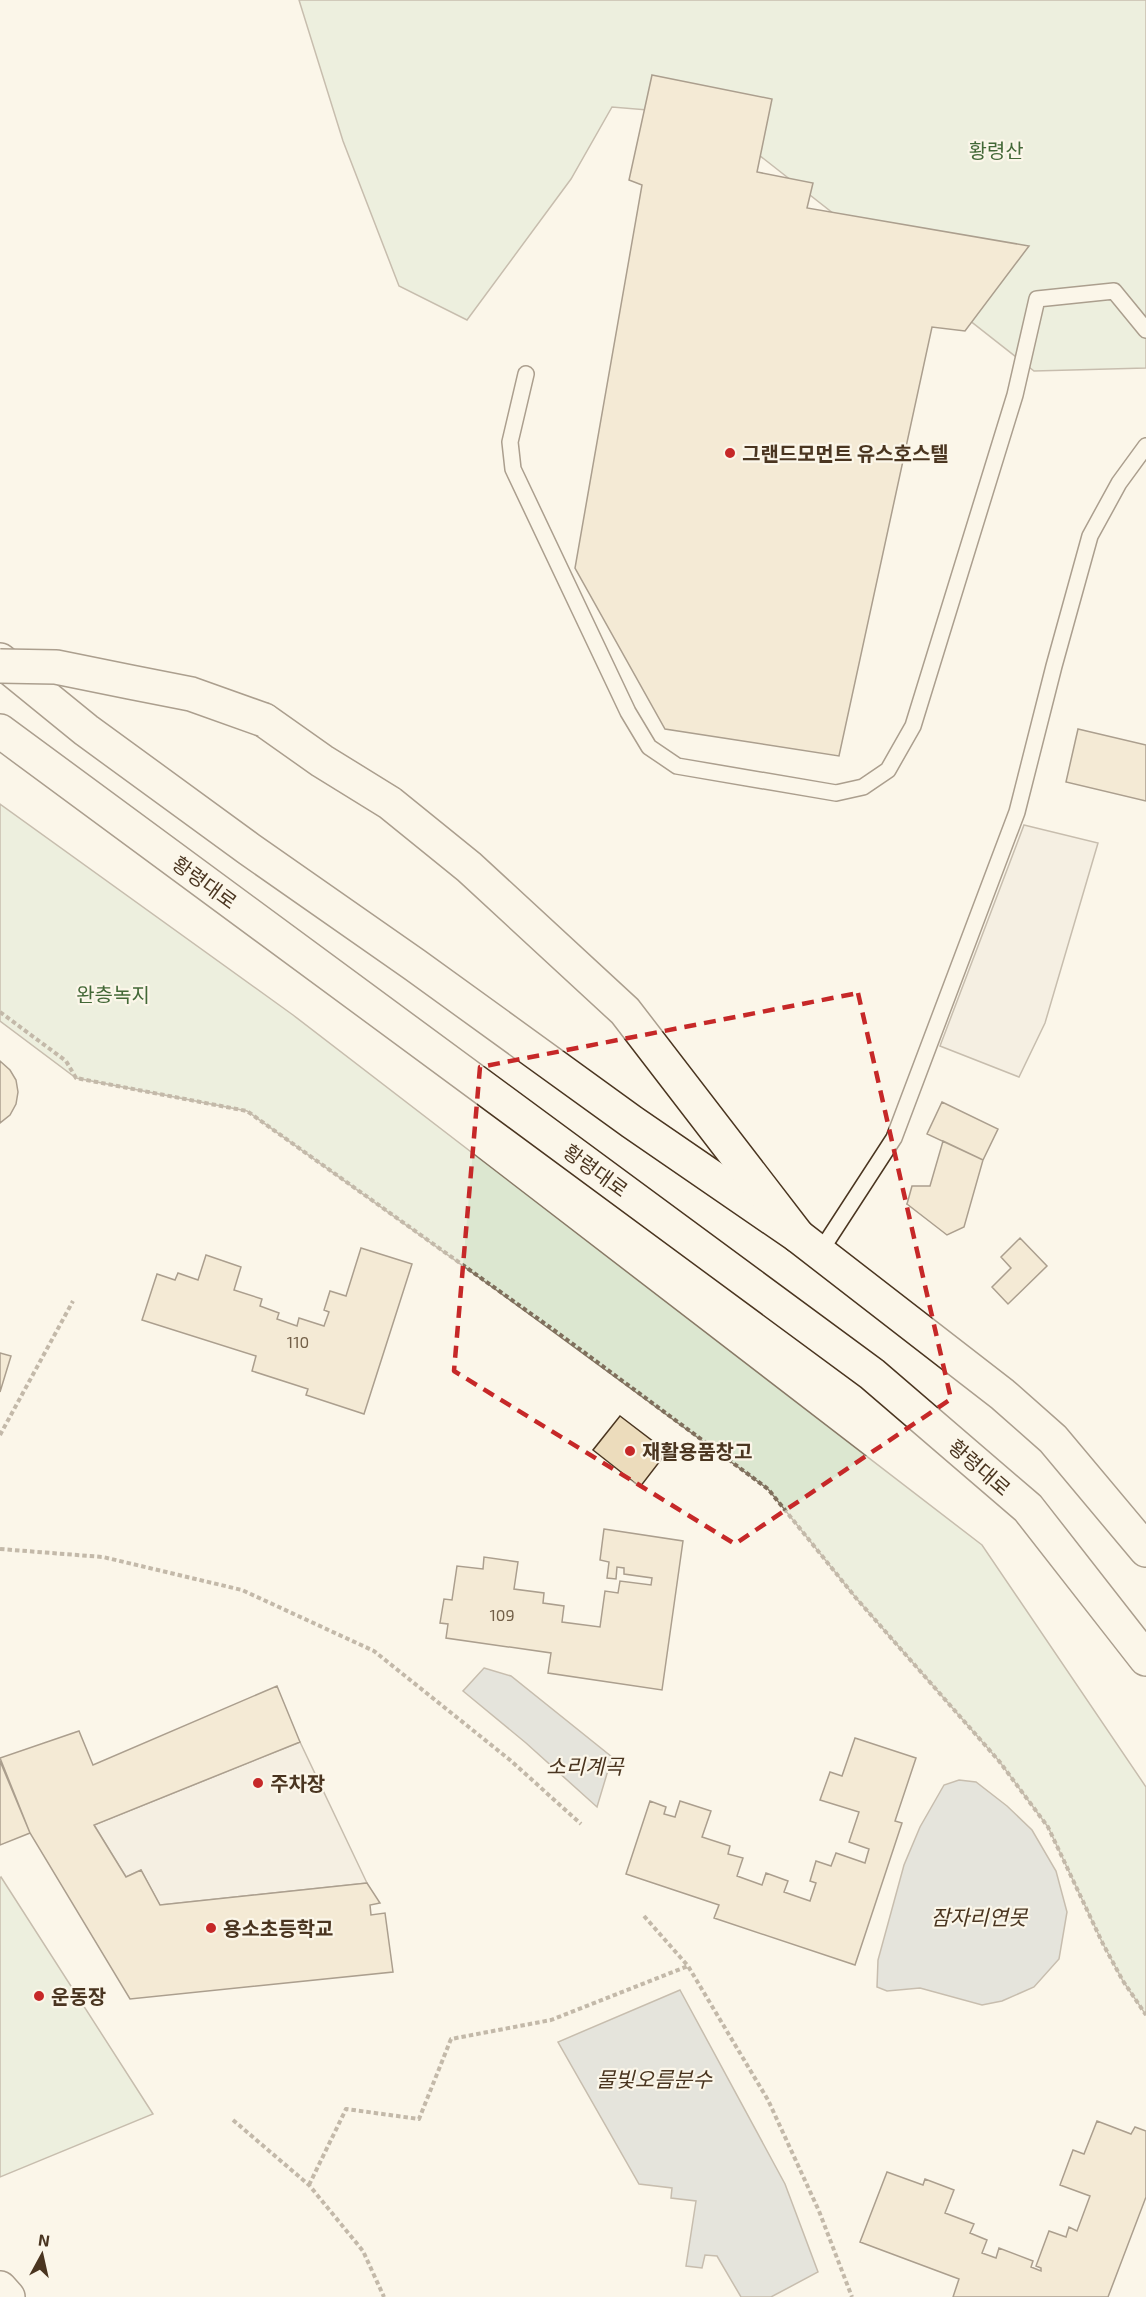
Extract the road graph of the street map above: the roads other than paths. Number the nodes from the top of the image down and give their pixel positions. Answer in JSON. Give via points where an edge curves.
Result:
{"nodes":[{"id":1,"x":1146,"y":330,"type":"edge"},
{"id":2,"x":526,"y":374,"type":"dead end"},
{"id":3,"x":1146,"y":446,"type":"edge"},
{"id":4,"x":0,"y":660,"type":"edge"},
{"id":5,"x":0,"y":666,"type":"edge"},
{"id":6,"x":0,"y":731,"type":"edge"},
{"id":7,"x":809,"y":1244,"type":"junction"},
{"id":8,"x":1146,"y":1550,"type":"edge"},
{"id":9,"x":1146,"y":1659,"type":"edge"},
{"id":10,"x":0,"y":2288,"type":"edge"},
{"id":11,"x":8,"y":2297,"type":"edge"}],
"edges":[{"from":1,"to":2,"type":"lane","via":[[1114,291],[1037,299],[1015,395],[913,726],[888,770],[862,787],[836,793],[677,766],[649,747],[628,712],[513,469],[510,442]]},
{"from":3,"to":7,"type":"lane","via":[[1119,483],[1090,536],[1017,812],[894,1138]]},
{"from":4,"to":7,"type":"main road","via":[[86,730],[239,842]]},
{"from":5,"to":7,"type":"main road","bridge":true,"via":[[56,667],[191,694],[264,720],[390,803],[460,860],[625,1011]]},
{"from":6,"to":9,"type":"main road","name":"황령대로","via":[[872,1374],[1028,1508]]},
{"from":7,"to":8,"type":"main road","via":[[1002,1394],[1053,1439]]},
{"from":10,"to":11,"type":"main road"}]}
